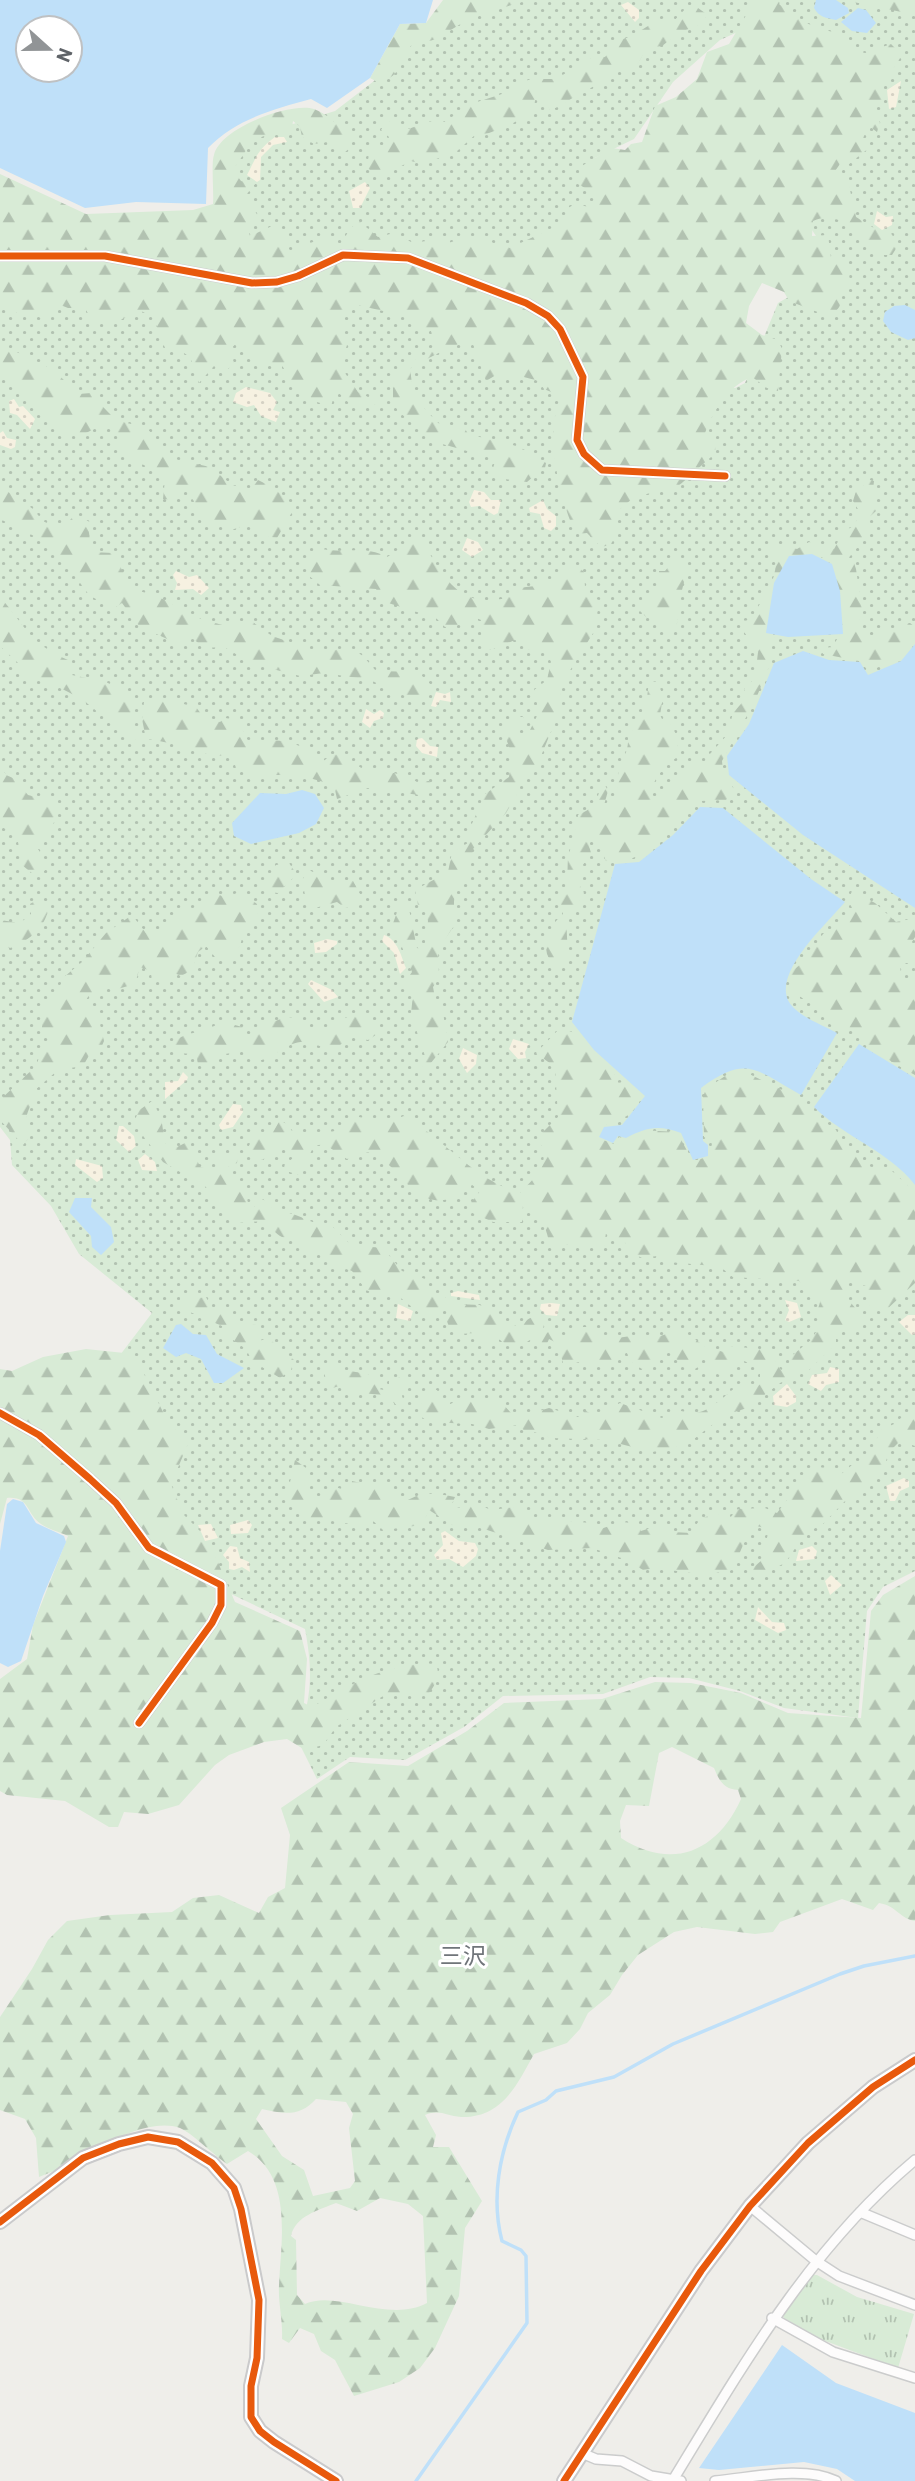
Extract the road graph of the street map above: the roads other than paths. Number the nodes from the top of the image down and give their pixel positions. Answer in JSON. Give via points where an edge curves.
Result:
{"nodes":[{"id":1,"x":0,"y":256,"type":"edge"},
{"id":2,"x":725,"y":476,"type":"dead end"},
{"id":3,"x":0,"y":1413,"type":"edge"},
{"id":4,"x":139,"y":1723,"type":"dead end"},
{"id":5,"x":915,"y":2060,"type":"edge"},
{"id":6,"x":915,"y":2160,"type":"edge"},
{"id":7,"x":750,"y":2206,"type":"junction"},
{"id":8,"x":860,"y":2212,"type":"junction"},
{"id":9,"x":0,"y":2222,"type":"edge"},
{"id":10,"x":915,"y":2235,"type":"edge"},
{"id":11,"x":816,"y":2261,"type":"junction"},
{"id":12,"x":915,"y":2305,"type":"edge"},
{"id":13,"x":772,"y":2318,"type":"junction"},
{"id":14,"x":915,"y":2378,"type":"edge"},
{"id":15,"x":584,"y":2454,"type":"junction"},
{"id":16,"x":677,"y":2480,"type":"edge"},
{"id":17,"x":336,"y":2481,"type":"edge"},
{"id":18,"x":564,"y":2481,"type":"edge"},
{"id":19,"x":715,"y":2481,"type":"edge"},
{"id":20,"x":836,"y":2481,"type":"edge"}],
"edges":[{"from":1,"to":2,"type":"street","via":[[105,256],[252,283],[298,276],[342,255],[408,258],[526,303],[560,329],[582,369],[577,440],[593,464],[602,470]]},
{"from":3,"to":4,"type":"street","via":[[40,1435],[99,1487],[149,1548],[221,1586],[221,1605],[212,1623]]},
{"from":5,"to":7,"type":"street","via":[[873,2087],[808,2143]]},
{"from":6,"to":8,"type":"street"},
{"from":7,"to":11,"type":"street"},
{"from":7,"to":15,"type":"street","via":[[701,2271]]},
{"from":8,"to":10,"type":"street"},
{"from":8,"to":11,"type":"street"},
{"from":9,"to":17,"type":"street","via":[[83,2158],[119,2144],[148,2137],[178,2142],[212,2163],[226,2175],[238,2198],[259,2300],[251,2417],[274,2442]]},
{"from":11,"to":12,"type":"street","via":[[859,2286]]},
{"from":11,"to":13,"type":"street"},
{"from":13,"to":14,"type":"street","via":[[833,2352]]},
{"from":13,"to":16,"type":"street"},
{"from":15,"to":16,"type":"street"},
{"from":15,"to":18,"type":"street"},
{"from":19,"to":20,"type":"street","via":[[761,2474],[820,2475]]}]}
